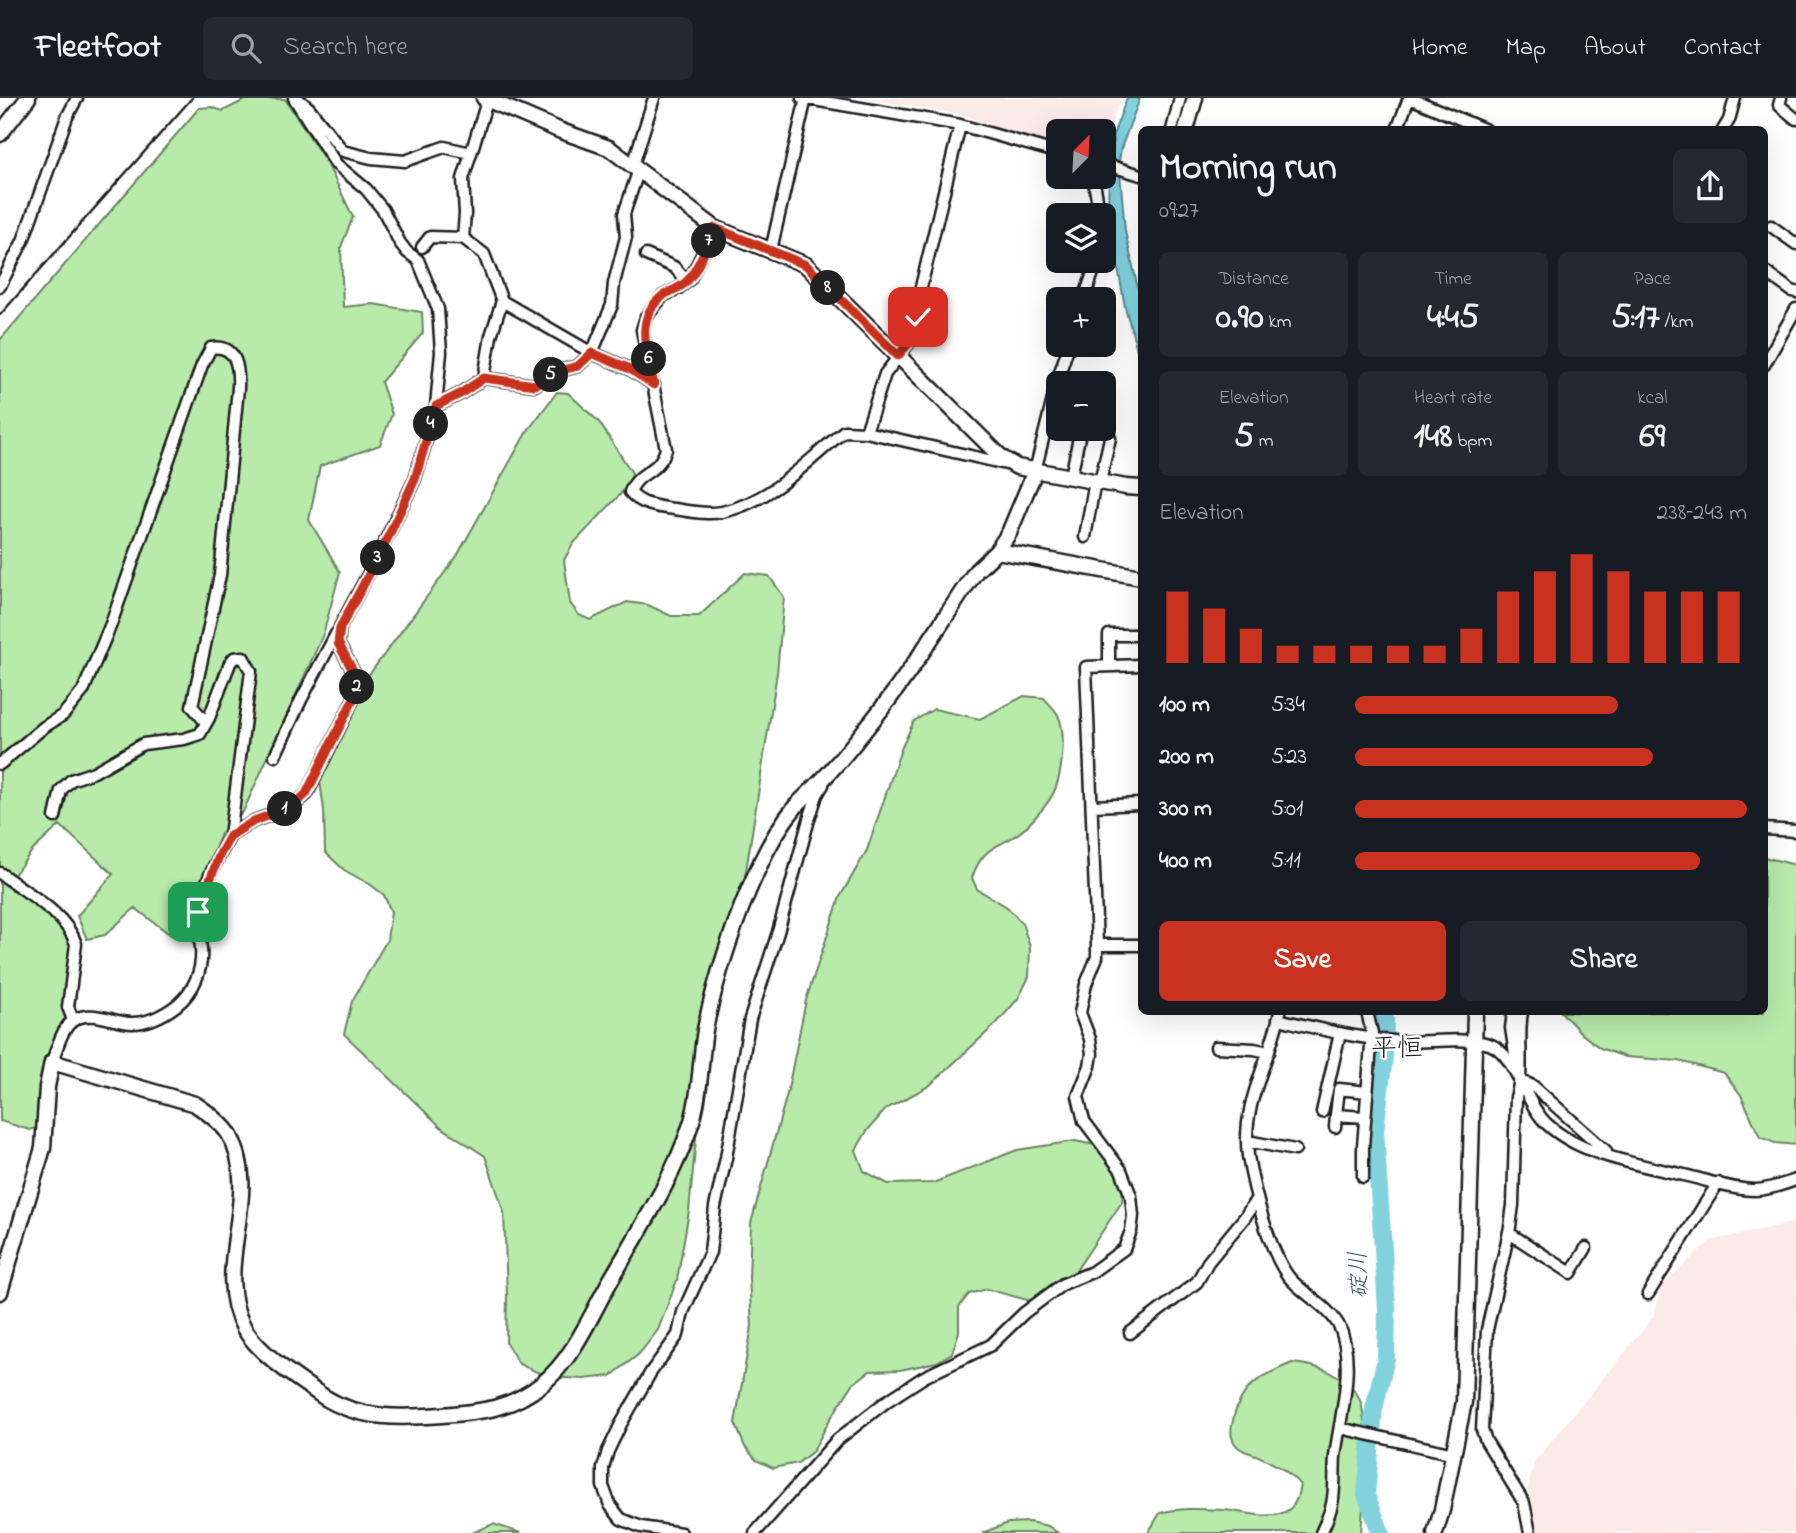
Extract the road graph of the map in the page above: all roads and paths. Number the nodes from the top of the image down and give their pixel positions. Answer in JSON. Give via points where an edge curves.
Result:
{"nodes":[{"id":1,"x":28,"y":98,"type":"edge"},
{"id":2,"x":77,"y":98,"type":"edge"},
{"id":3,"x":295,"y":98,"type":"edge"},
{"id":4,"x":654,"y":98,"type":"edge"},
{"id":5,"x":804,"y":98,"type":"edge"},
{"id":6,"x":1180,"y":98,"type":"edge"},
{"id":7,"x":1195,"y":98,"type":"edge"},
{"id":8,"x":1410,"y":98,"type":"edge"},
{"id":9,"x":1735,"y":98,"type":"edge"},
{"id":10,"x":1781,"y":98,"type":"edge"},
{"id":11,"x":486,"y":99,"type":"edge"},
{"id":12,"x":1796,"y":119,"type":"edge"},
{"id":13,"x":960,"y":125,"type":"junction"},
{"id":14,"x":1173,"y":126,"type":"edge"},
{"id":15,"x":1187,"y":126,"type":"edge"},
{"id":16,"x":1399,"y":126,"type":"edge"},
{"id":17,"x":1475,"y":126,"type":"edge"},
{"id":18,"x":1725,"y":126,"type":"edge"},
{"id":19,"x":0,"y":134,"type":"edge"},
{"id":20,"x":1046,"y":149,"type":"edge"},
{"id":21,"x":471,"y":153,"type":"junction"},
{"id":22,"x":636,"y":167,"type":"junction"},
{"id":23,"x":1116,"y":168,"type":"edge"},
{"id":24,"x":1138,"y":175,"type":"edge"},
{"id":25,"x":1772,"y":226,"type":"dead end"},
{"id":26,"x":715,"y":228,"type":"junction"},
{"id":27,"x":463,"y":238,"type":"junction"},
{"id":28,"x":1796,"y":244,"type":"edge"},
{"id":29,"x":422,"y":247,"type":"dead end"},
{"id":30,"x":771,"y":250,"type":"junction"},
{"id":31,"x":646,"y":255,"type":"dead end"},
{"id":32,"x":1768,"y":274,"type":"edge"},
{"id":33,"x":687,"y":281,"type":"junction"},
{"id":34,"x":0,"y":286,"type":"edge"},
{"id":35,"x":1796,"y":292,"type":"edge"},
{"id":36,"x":502,"y":301,"type":"junction"},
{"id":37,"x":1796,"y":309,"type":"edge"},
{"id":38,"x":592,"y":353,"type":"junction"},
{"id":39,"x":1768,"y":355,"type":"edge"},
{"id":40,"x":898,"y":356,"type":"junction"},
{"id":41,"x":1066,"y":357,"type":"edge"},
{"id":42,"x":484,"y":378,"type":"junction"},
{"id":43,"x":654,"y":385,"type":"junction"},
{"id":44,"x":436,"y":406,"type":"junction"},
{"id":45,"x":866,"y":432,"type":"junction"},
{"id":46,"x":1078,"y":441,"type":"edge"},
{"id":47,"x":1109,"y":441,"type":"edge"},
{"id":48,"x":1017,"y":467,"type":"junction"},
{"id":49,"x":1035,"y":471,"type":"junction"},
{"id":50,"x":1071,"y":477,"type":"junction"},
{"id":51,"x":1098,"y":482,"type":"junction"},
{"id":52,"x":1138,"y":488,"type":"edge"},
{"id":53,"x":1085,"y":537,"type":"dead end"},
{"id":54,"x":997,"y":551,"type":"junction"},
{"id":55,"x":1138,"y":575,"type":"edge"},
{"id":56,"x":340,"y":628,"type":"junction"},
{"id":57,"x":1138,"y":635,"type":"edge"},
{"id":58,"x":1138,"y":665,"type":"edge"},
{"id":59,"x":1108,"y":666,"type":"junction"},
{"id":60,"x":209,"y":718,"type":"junction"},
{"id":61,"x":275,"y":756,"type":"dead end"},
{"id":62,"x":0,"y":764,"type":"edge"},
{"id":63,"x":831,"y":771,"type":"junction"},
{"id":64,"x":1138,"y":804,"type":"edge"},
{"id":65,"x":1092,"y":806,"type":"junction"},
{"id":66,"x":55,"y":817,"type":"dead end"},
{"id":67,"x":1768,"y":829,"type":"edge"},
{"id":68,"x":1796,"y":831,"type":"edge"},
{"id":69,"x":230,"y":836,"type":"junction"},
{"id":70,"x":0,"y":873,"type":"edge"},
{"id":71,"x":1097,"y":945,"type":"junction"},
{"id":72,"x":1138,"y":945,"type":"edge"},
{"id":73,"x":1279,"y":1015,"type":"edge"},
{"id":74,"x":1475,"y":1015,"type":"edge"},
{"id":75,"x":1513,"y":1015,"type":"edge"},
{"id":76,"x":1522,"y":1015,"type":"edge"},
{"id":77,"x":1368,"y":1016,"type":"dead end"},
{"id":78,"x":74,"y":1020,"type":"junction"},
{"id":79,"x":1340,"y":1033,"type":"junction"},
{"id":80,"x":1373,"y":1039,"type":"junction"},
{"id":81,"x":1475,"y":1042,"type":"junction"},
{"id":82,"x":1216,"y":1047,"type":"dead end"},
{"id":83,"x":1269,"y":1052,"type":"junction"},
{"id":84,"x":52,"y":1062,"type":"junction"},
{"id":85,"x":1521,"y":1085,"type":"junction"},
{"id":86,"x":1367,"y":1092,"type":"junction"},
{"id":87,"x":1322,"y":1112,"type":"dead end"},
{"id":88,"x":1336,"y":1115,"type":"junction"},
{"id":89,"x":1365,"y":1117,"type":"junction"},
{"id":90,"x":1335,"y":1127,"type":"dead end"},
{"id":91,"x":1247,"y":1141,"type":"junction"},
{"id":92,"x":1295,"y":1150,"type":"dead end"},
{"id":93,"x":1613,"y":1157,"type":"junction"},
{"id":94,"x":1363,"y":1177,"type":"dead end"},
{"id":95,"x":1796,"y":1180,"type":"edge"},
{"id":96,"x":1718,"y":1184,"type":"junction"},
{"id":97,"x":1257,"y":1198,"type":"junction"},
{"id":98,"x":1509,"y":1234,"type":"junction"},
{"id":99,"x":1586,"y":1248,"type":"dead end"},
{"id":100,"x":0,"y":1292,"type":"edge"},
{"id":101,"x":1648,"y":1294,"type":"dead end"},
{"id":102,"x":1130,"y":1333,"type":"dead end"},
{"id":103,"x":1340,"y":1428,"type":"junction"},
{"id":104,"x":1454,"y":1454,"type":"junction"},
{"id":105,"x":681,"y":1533,"type":"edge"},
{"id":106,"x":755,"y":1533,"type":"edge"},
{"id":107,"x":1321,"y":1533,"type":"edge"},
{"id":108,"x":1435,"y":1533,"type":"edge"},
{"id":109,"x":1530,"y":1533,"type":"edge"}],
"edges":[{"from":1,"to":19,"type":"street"},
{"from":2,"to":34,"type":"street","via":[[23,241]]},
{"from":3,"to":21,"type":"street","via":[[309,108],[343,150],[371,159],[405,161],[444,147]]},
{"from":3,"to":44,"type":"street","via":[[335,164],[366,189],[407,253],[418,260],[438,309],[441,352]]},
{"from":4,"to":22,"type":"street"},
{"from":5,"to":13,"type":"street"},
{"from":5,"to":30,"type":"street"},
{"from":6,"to":14,"type":"street"},
{"from":7,"to":15,"type":"street"},
{"from":8,"to":16,"type":"street"},
{"from":8,"to":17,"type":"street"},
{"from":9,"to":18,"type":"street"},
{"from":10,"to":12,"type":"street","via":[[1779,105]]},
{"from":11,"to":21,"type":"street"},
{"from":11,"to":22,"type":"street","via":[[609,148]]},
{"from":13,"to":20,"type":"street"},
{"from":13,"to":40,"type":"street","via":[[918,317],[912,339]]},
{"from":21,"to":27,"type":"street","via":[[463,179]]},
{"from":22,"to":26,"type":"street"},
{"from":22,"to":38,"type":"street","via":[[624,214],[626,237],[612,305]]},
{"from":23,"to":24,"type":"street"},
{"from":25,"to":28,"type":"street"},
{"from":26,"to":30,"type":"street"},
{"from":26,"to":33,"type":"street"},
{"from":27,"to":29,"type":"street","via":[[430,237]]},
{"from":27,"to":36,"type":"street","via":[[484,254]]},
{"from":30,"to":40,"type":"street","via":[[806,265]]},
{"from":31,"to":33,"type":"street","via":[[674,267]]},
{"from":32,"to":35,"type":"street"},
{"from":33,"to":43,"type":"street","via":[[663,296],[646,317],[642,330]]},
{"from":36,"to":38,"type":"street"},
{"from":36,"to":42,"type":"street"},
{"from":37,"to":39,"type":"street"},
{"from":38,"to":42,"type":"street","via":[[578,366],[555,372],[535,385]]},
{"from":38,"to":43,"type":"street"},
{"from":40,"to":45,"type":"street","via":[[885,374]]},
{"from":40,"to":48,"type":"street"},
{"from":41,"to":49,"type":"street"},
{"from":42,"to":44,"type":"street"},
{"from":43,"to":45,"type":"street","via":[[666,449],[662,461],[634,481],[630,492],[649,505],[723,512],[784,481],[844,432]]},
{"from":44,"to":56,"type":"street","via":[[415,479]]},
{"from":45,"to":48,"type":"street"},
{"from":46,"to":50,"type":"street"},
{"from":47,"to":51,"type":"street"},
{"from":48,"to":49,"type":"street"},
{"from":49,"to":50,"type":"street"},
{"from":49,"to":54,"type":"street"},
{"from":50,"to":51,"type":"street"},
{"from":51,"to":52,"type":"street"},
{"from":51,"to":53,"type":"street"},
{"from":54,"to":55,"type":"street"},
{"from":54,"to":63,"type":"street","via":[[976,571],[876,716]]},
{"from":56,"to":61,"type":"street"},
{"from":56,"to":69,"type":"street","via":[[338,643],[358,680],[355,696],[306,794],[292,807]]},
{"from":57,"to":59,"type":"street","via":[[1109,635]]},
{"from":58,"to":59,"type":"street"},
{"from":59,"to":65,"type":"street","via":[[1086,667]]},
{"from":60,"to":62,"type":"street","via":[[203,719],[192,706],[220,575],[239,370],[236,358],[220,346],[211,348],[202,365],[83,691],[63,715]]},
{"from":60,"to":66,"type":"street","via":[[200,734],[143,744],[71,780],[61,790]]},
{"from":60,"to":69,"type":"street","via":[[230,663],[243,657],[251,671]]},
{"from":63,"to":84,"type":"street","via":[[775,834],[756,873],[709,1010],[693,1118],[674,1165],[568,1357],[539,1387],[514,1402],[486,1411],[400,1417],[370,1415],[328,1399],[262,1350],[236,1310],[234,1263],[243,1179],[228,1132],[195,1104]]},
{"from":63,"to":105,"type":"street","via":[[817,795],[750,1019],[710,1252],[683,1312],[678,1335],[621,1424],[603,1468],[603,1486],[621,1519]]},
{"from":64,"to":65,"type":"street"},
{"from":65,"to":71,"type":"street"},
{"from":67,"to":68,"type":"street"},
{"from":69,"to":78,"type":"street","via":[[198,912],[199,974],[190,992],[177,1005],[143,1022],[85,1016]]},
{"from":70,"to":78,"type":"street","via":[[73,934],[76,944],[68,1007]]},
{"from":71,"to":72,"type":"street"},
{"from":71,"to":106,"type":"street","via":[[1080,1013],[1093,1054],[1078,1096],[1084,1121],[1121,1170],[1131,1196],[1133,1216],[1124,1249],[1092,1272],[1063,1284],[991,1346],[924,1377],[837,1440]]},
{"from":73,"to":79,"type":"street"},
{"from":73,"to":83,"type":"street"},
{"from":74,"to":81,"type":"street"},
{"from":75,"to":85,"type":"street"},
{"from":76,"to":85,"type":"street"},
{"from":77,"to":80,"type":"street"},
{"from":78,"to":84,"type":"street"},
{"from":79,"to":80,"type":"street"},
{"from":79,"to":87,"type":"street"},
{"from":80,"to":81,"type":"street"},
{"from":80,"to":86,"type":"street"},
{"from":81,"to":85,"type":"street","via":[[1500,1050]]},
{"from":81,"to":104,"type":"street","via":[[1464,1402]]},
{"from":82,"to":83,"type":"street"},
{"from":83,"to":91,"type":"street","via":[[1248,1108]]},
{"from":84,"to":100,"type":"street","via":[[43,1148]]},
{"from":85,"to":93,"type":"street","via":[[1533,1086]]},
{"from":85,"to":93,"type":"street","via":[[1532,1108],[1548,1125],[1566,1138]]},
{"from":85,"to":98,"type":"street","via":[[1516,1097]]},
{"from":86,"to":88,"type":"street","via":[[1339,1089]]},
{"from":86,"to":89,"type":"street"},
{"from":88,"to":89,"type":"street"},
{"from":88,"to":90,"type":"street"},
{"from":89,"to":94,"type":"street"},
{"from":91,"to":92,"type":"street"},
{"from":91,"to":97,"type":"street"},
{"from":93,"to":96,"type":"street"},
{"from":95,"to":96,"type":"street","via":[[1755,1190]]},
{"from":96,"to":101,"type":"street"},
{"from":97,"to":102,"type":"street","via":[[1197,1282]]},
{"from":97,"to":103,"type":"street","via":[[1272,1245],[1289,1276],[1339,1325],[1346,1348]]},
{"from":98,"to":99,"type":"street","via":[[1571,1273]]},
{"from":98,"to":109,"type":"street","via":[[1487,1330],[1482,1430],[1524,1503]]},
{"from":103,"to":104,"type":"street"},
{"from":103,"to":107,"type":"street","via":[[1333,1498]]},
{"from":104,"to":108,"type":"street"}]}
